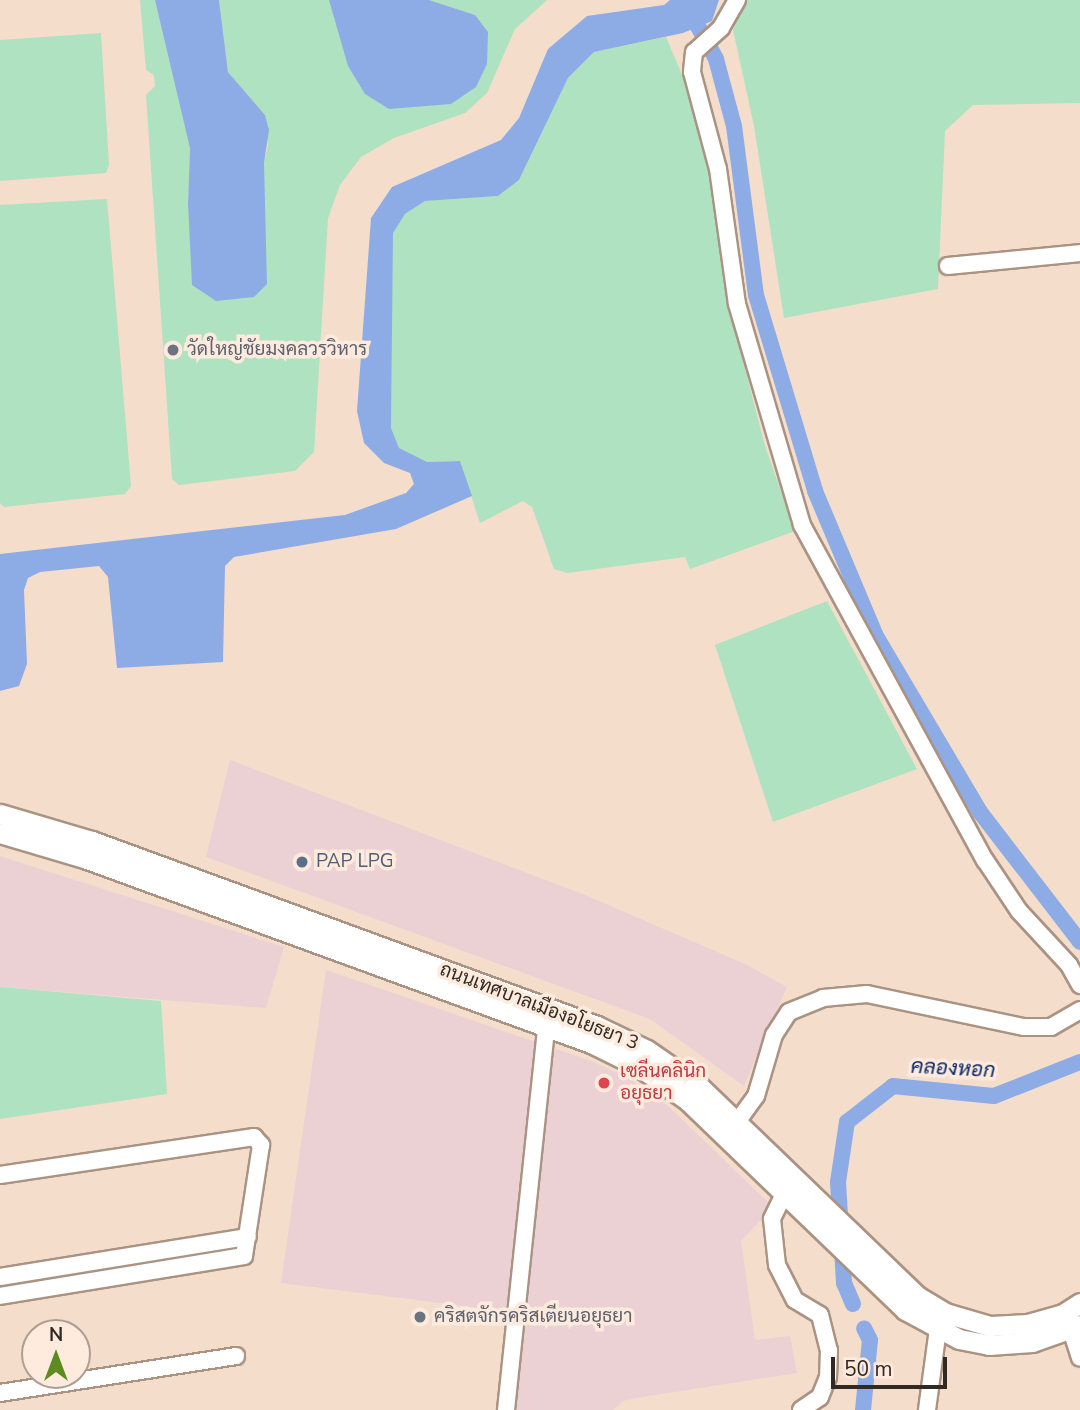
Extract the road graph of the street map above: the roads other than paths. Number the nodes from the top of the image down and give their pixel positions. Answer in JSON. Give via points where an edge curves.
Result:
{"nodes":[{"id":1,"x":737,"y":0,"type":"edge"},
{"id":2,"x":1080,"y":253,"type":"edge"},
{"id":3,"x":948,"y":266,"type":"dead end"},
{"id":4,"x":0,"y":814,"type":"edge"},
{"id":5,"x":0,"y":834,"type":"edge"},
{"id":6,"x":298,"y":926,"type":"junction"},
{"id":7,"x":1080,"y":985,"type":"edge"},
{"id":8,"x":1080,"y":1010,"type":"edge"},
{"id":9,"x":546,"y":1027,"type":"junction"},
{"id":10,"x":737,"y":1122,"type":"junction"},
{"id":11,"x":0,"y":1175,"type":"edge"},
{"id":12,"x":788,"y":1196,"type":"junction"},
{"id":13,"x":248,"y":1237,"type":"junction"},
{"id":14,"x":169,"y":1250,"type":"junction"},
{"id":15,"x":121,"y":1257,"type":"junction"},
{"id":16,"x":71,"y":1266,"type":"junction"},
{"id":17,"x":172,"y":1268,"type":"junction"},
{"id":18,"x":24,"y":1273,"type":"junction"},
{"id":19,"x":124,"y":1276,"type":"junction"},
{"id":20,"x":0,"y":1277,"type":"edge"},
{"id":21,"x":74,"y":1284,"type":"junction"},
{"id":22,"x":27,"y":1291,"type":"junction"},
{"id":23,"x":0,"y":1296,"type":"edge"},
{"id":24,"x":1080,"y":1303,"type":"edge"},
{"id":25,"x":1075,"y":1327,"type":"edge"},
{"id":26,"x":938,"y":1329,"type":"junction"},
{"id":27,"x":236,"y":1356,"type":"dead end"},
{"id":28,"x":1080,"y":1358,"type":"edge"},
{"id":29,"x":0,"y":1393,"type":"edge"},
{"id":30,"x":506,"y":1410,"type":"edge"},
{"id":31,"x":801,"y":1410,"type":"edge"},
{"id":32,"x":927,"y":1410,"type":"edge"}],
"edges":[{"from":1,"to":7,"type":"street","via":[[721,27],[694,52],[692,72],[718,169],[737,304],[802,525],[985,860],[1019,911],[1069,965]]},
{"from":2,"to":3,"type":"street"},
{"from":4,"to":6,"type":"street","name":"ถนนเทศบาลเมืองอโยธยา 3","via":[[92,841]]},
{"from":5,"to":6,"type":"street","name":"ถนนเทศบาลเมืองอโยธยา 3"},
{"from":6,"to":9,"type":"street","name":"ถนนเทศบาลเมืองอโยธยา 3"},
{"from":6,"to":10,"type":"street","name":"ถนนเทศบาลเมืองอโยธยา 3","via":[[597,1026],[647,1049],[699,1086]]},
{"from":8,"to":10,"type":"street","via":[[1051,1027],[1024,1027],[867,994],[823,998],[789,1012],[774,1035],[756,1096]]},
{"from":9,"to":12,"type":"street","name":"ถนนเทศบาลเมืองอโยธยา 3","via":[[590,1043],[653,1076],[687,1100]]},
{"from":9,"to":30,"type":"street"},
{"from":10,"to":24,"type":"street","name":"ถนนเทศบาลเมืองอโยธยา 3","via":[[917,1296],[964,1321],[990,1326],[1028,1324],[1063,1314]]},
{"from":11,"to":13,"type":"street","via":[[254,1137],[261,1145]]},
{"from":12,"to":26,"type":"street","name":"ถนนเทศบาลเมืองอโยธยา 3","via":[[905,1310]]},
{"from":12,"to":31,"type":"street","via":[[772,1219],[777,1265],[795,1300],[820,1315],[829,1350],[828,1377],[820,1397]]},
{"from":13,"to":14,"type":"street"},
{"from":13,"to":17,"type":"street","via":[[244,1256]]},
{"from":14,"to":15,"type":"street"},
{"from":14,"to":17,"type":"street"},
{"from":15,"to":16,"type":"street"},
{"from":15,"to":19,"type":"street"},
{"from":16,"to":18,"type":"street"},
{"from":16,"to":21,"type":"street"},
{"from":17,"to":19,"type":"street"},
{"from":18,"to":20,"type":"street"},
{"from":18,"to":22,"type":"street"},
{"from":19,"to":21,"type":"street"},
{"from":21,"to":22,"type":"street"},
{"from":22,"to":23,"type":"street"},
{"from":25,"to":26,"type":"street","name":"ถนนเทศบาลเมืองอโยธยา 3","via":[[1032,1342],[989,1345]]},
{"from":25,"to":28,"type":"street"},
{"from":26,"to":32,"type":"street"},
{"from":27,"to":29,"type":"street"}]}
